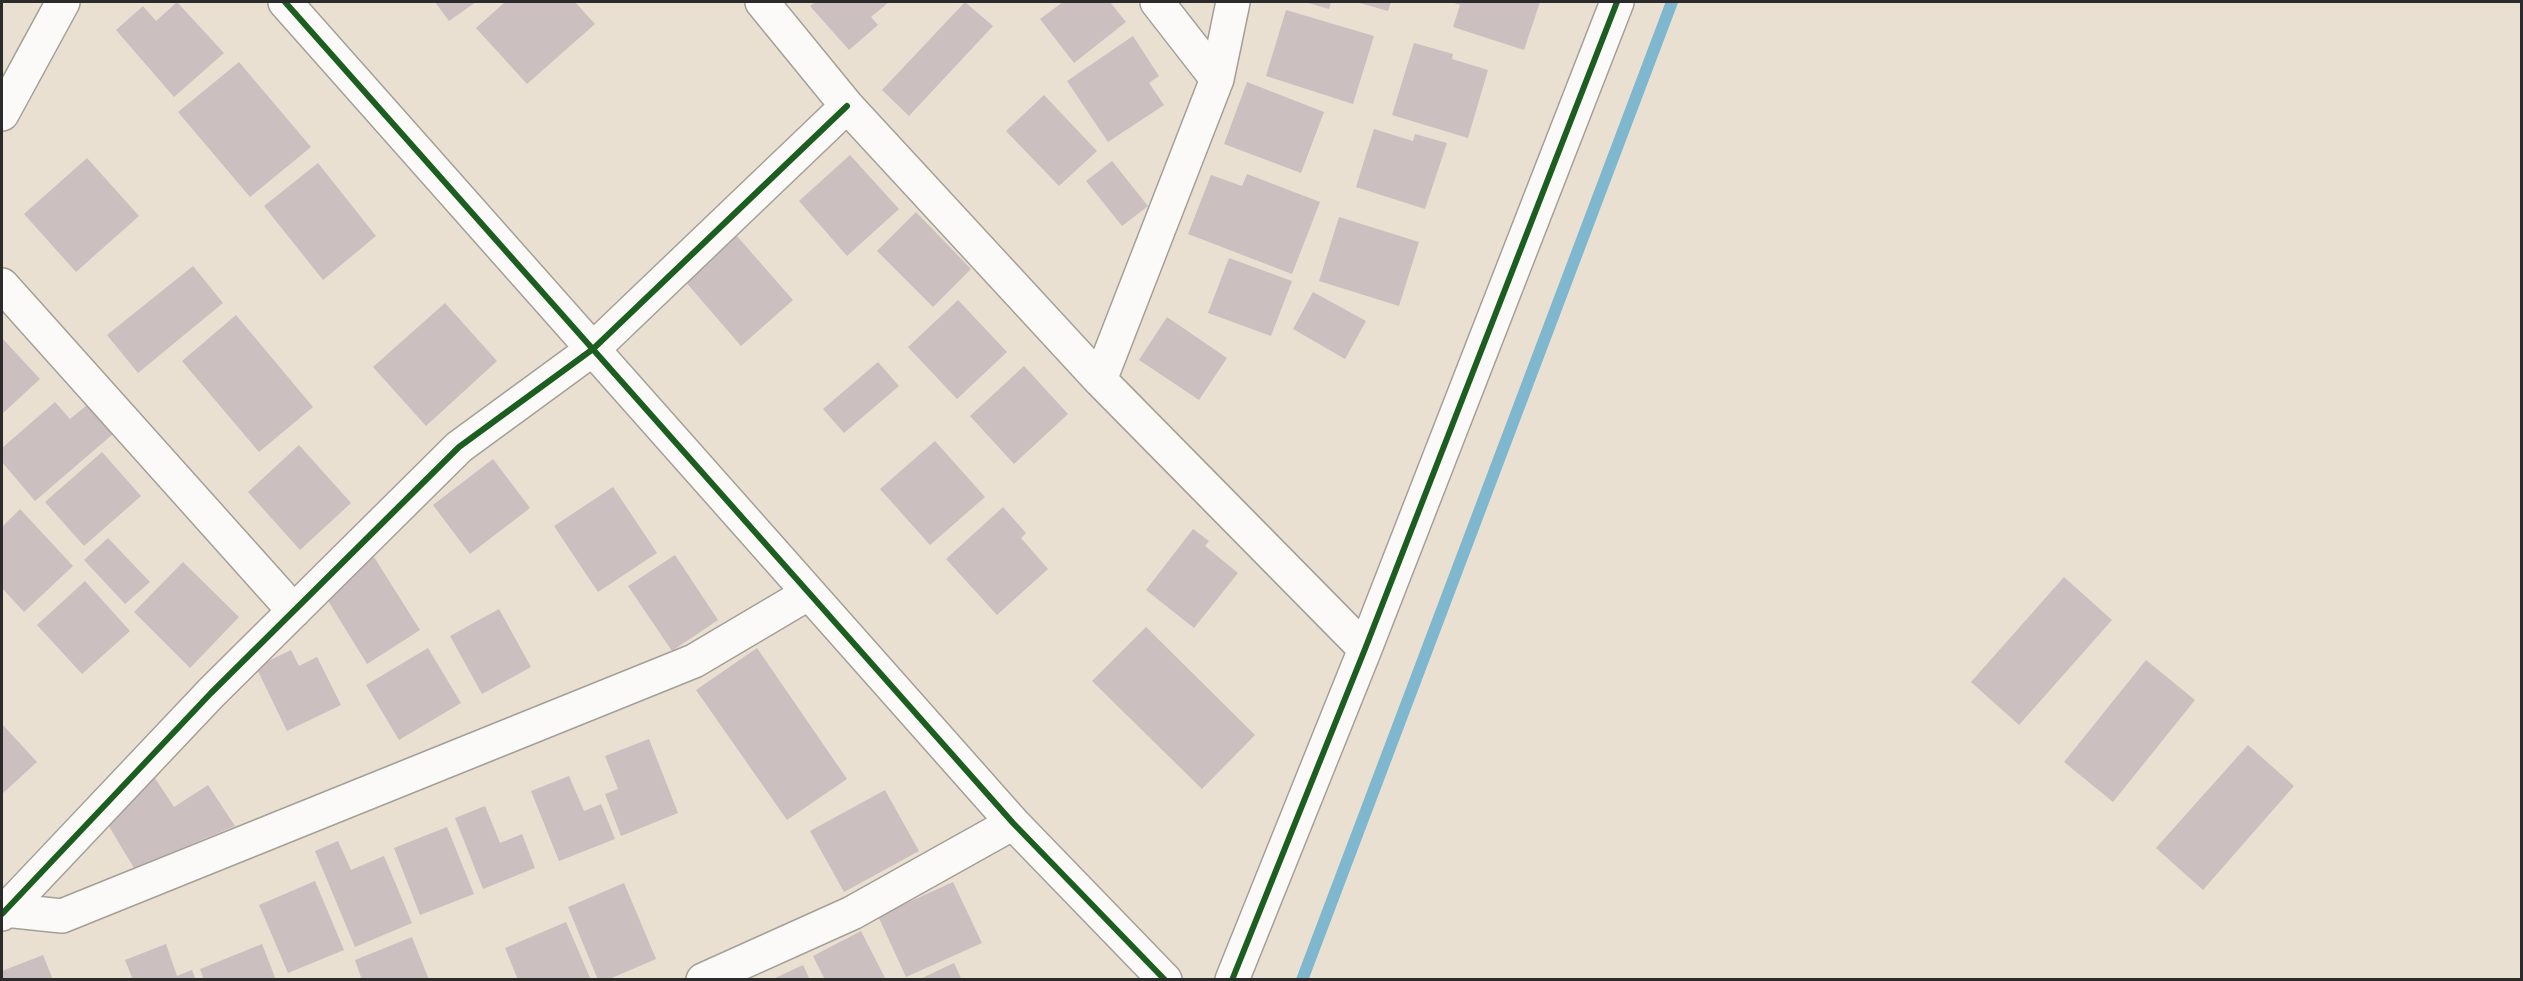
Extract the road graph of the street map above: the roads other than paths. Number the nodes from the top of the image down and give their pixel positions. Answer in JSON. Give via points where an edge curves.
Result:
{"nodes":[{"id":1,"x":63,"y":2,"type":"edge"},
{"id":2,"x":285,"y":2,"type":"edge"},
{"id":3,"x":762,"y":2,"type":"edge"},
{"id":4,"x":1157,"y":2,"type":"edge"},
{"id":5,"x":1233,"y":2,"type":"edge"},
{"id":6,"x":1617,"y":2,"type":"edge"},
{"id":7,"x":1217,"y":79,"type":"junction"},
{"id":8,"x":847,"y":106,"type":"junction"},
{"id":9,"x":2,"y":114,"type":"edge"},
{"id":10,"x":2,"y":285,"type":"edge"},
{"id":11,"x":592,"y":349,"type":"junction"},
{"id":12,"x":1100,"y":380,"type":"junction"},
{"id":13,"x":809,"y":593,"type":"junction"},
{"id":14,"x":294,"y":611,"type":"junction"},
{"id":15,"x":1365,"y":649,"type":"junction"},
{"id":16,"x":1012,"y":824,"type":"junction"},
{"id":17,"x":3,"y":912,"type":"edge"},
{"id":18,"x":703,"y":980,"type":"edge"},
{"id":19,"x":1165,"y":980,"type":"edge"},
{"id":20,"x":1232,"y":980,"type":"edge"}],
"edges":[{"from":1,"to":9,"type":"street"},
{"from":2,"to":11,"type":"street"},
{"from":3,"to":8,"type":"street"},
{"from":4,"to":7,"type":"street"},
{"from":5,"to":7,"type":"street"},
{"from":6,"to":15,"type":"street"},
{"from":7,"to":12,"type":"street"},
{"from":8,"to":11,"type":"street"},
{"from":8,"to":12,"type":"street"},
{"from":10,"to":14,"type":"street"},
{"from":11,"to":13,"type":"street"},
{"from":11,"to":14,"type":"street","via":[[459,447]]},
{"from":12,"to":15,"type":"street"},
{"from":13,"to":16,"type":"street"},
{"from":13,"to":17,"type":"street","via":[[694,661],[62,916]]},
{"from":14,"to":17,"type":"street"},
{"from":15,"to":20,"type":"street"},
{"from":16,"to":18,"type":"street","via":[[852,913]]},
{"from":16,"to":19,"type":"street"}]}
